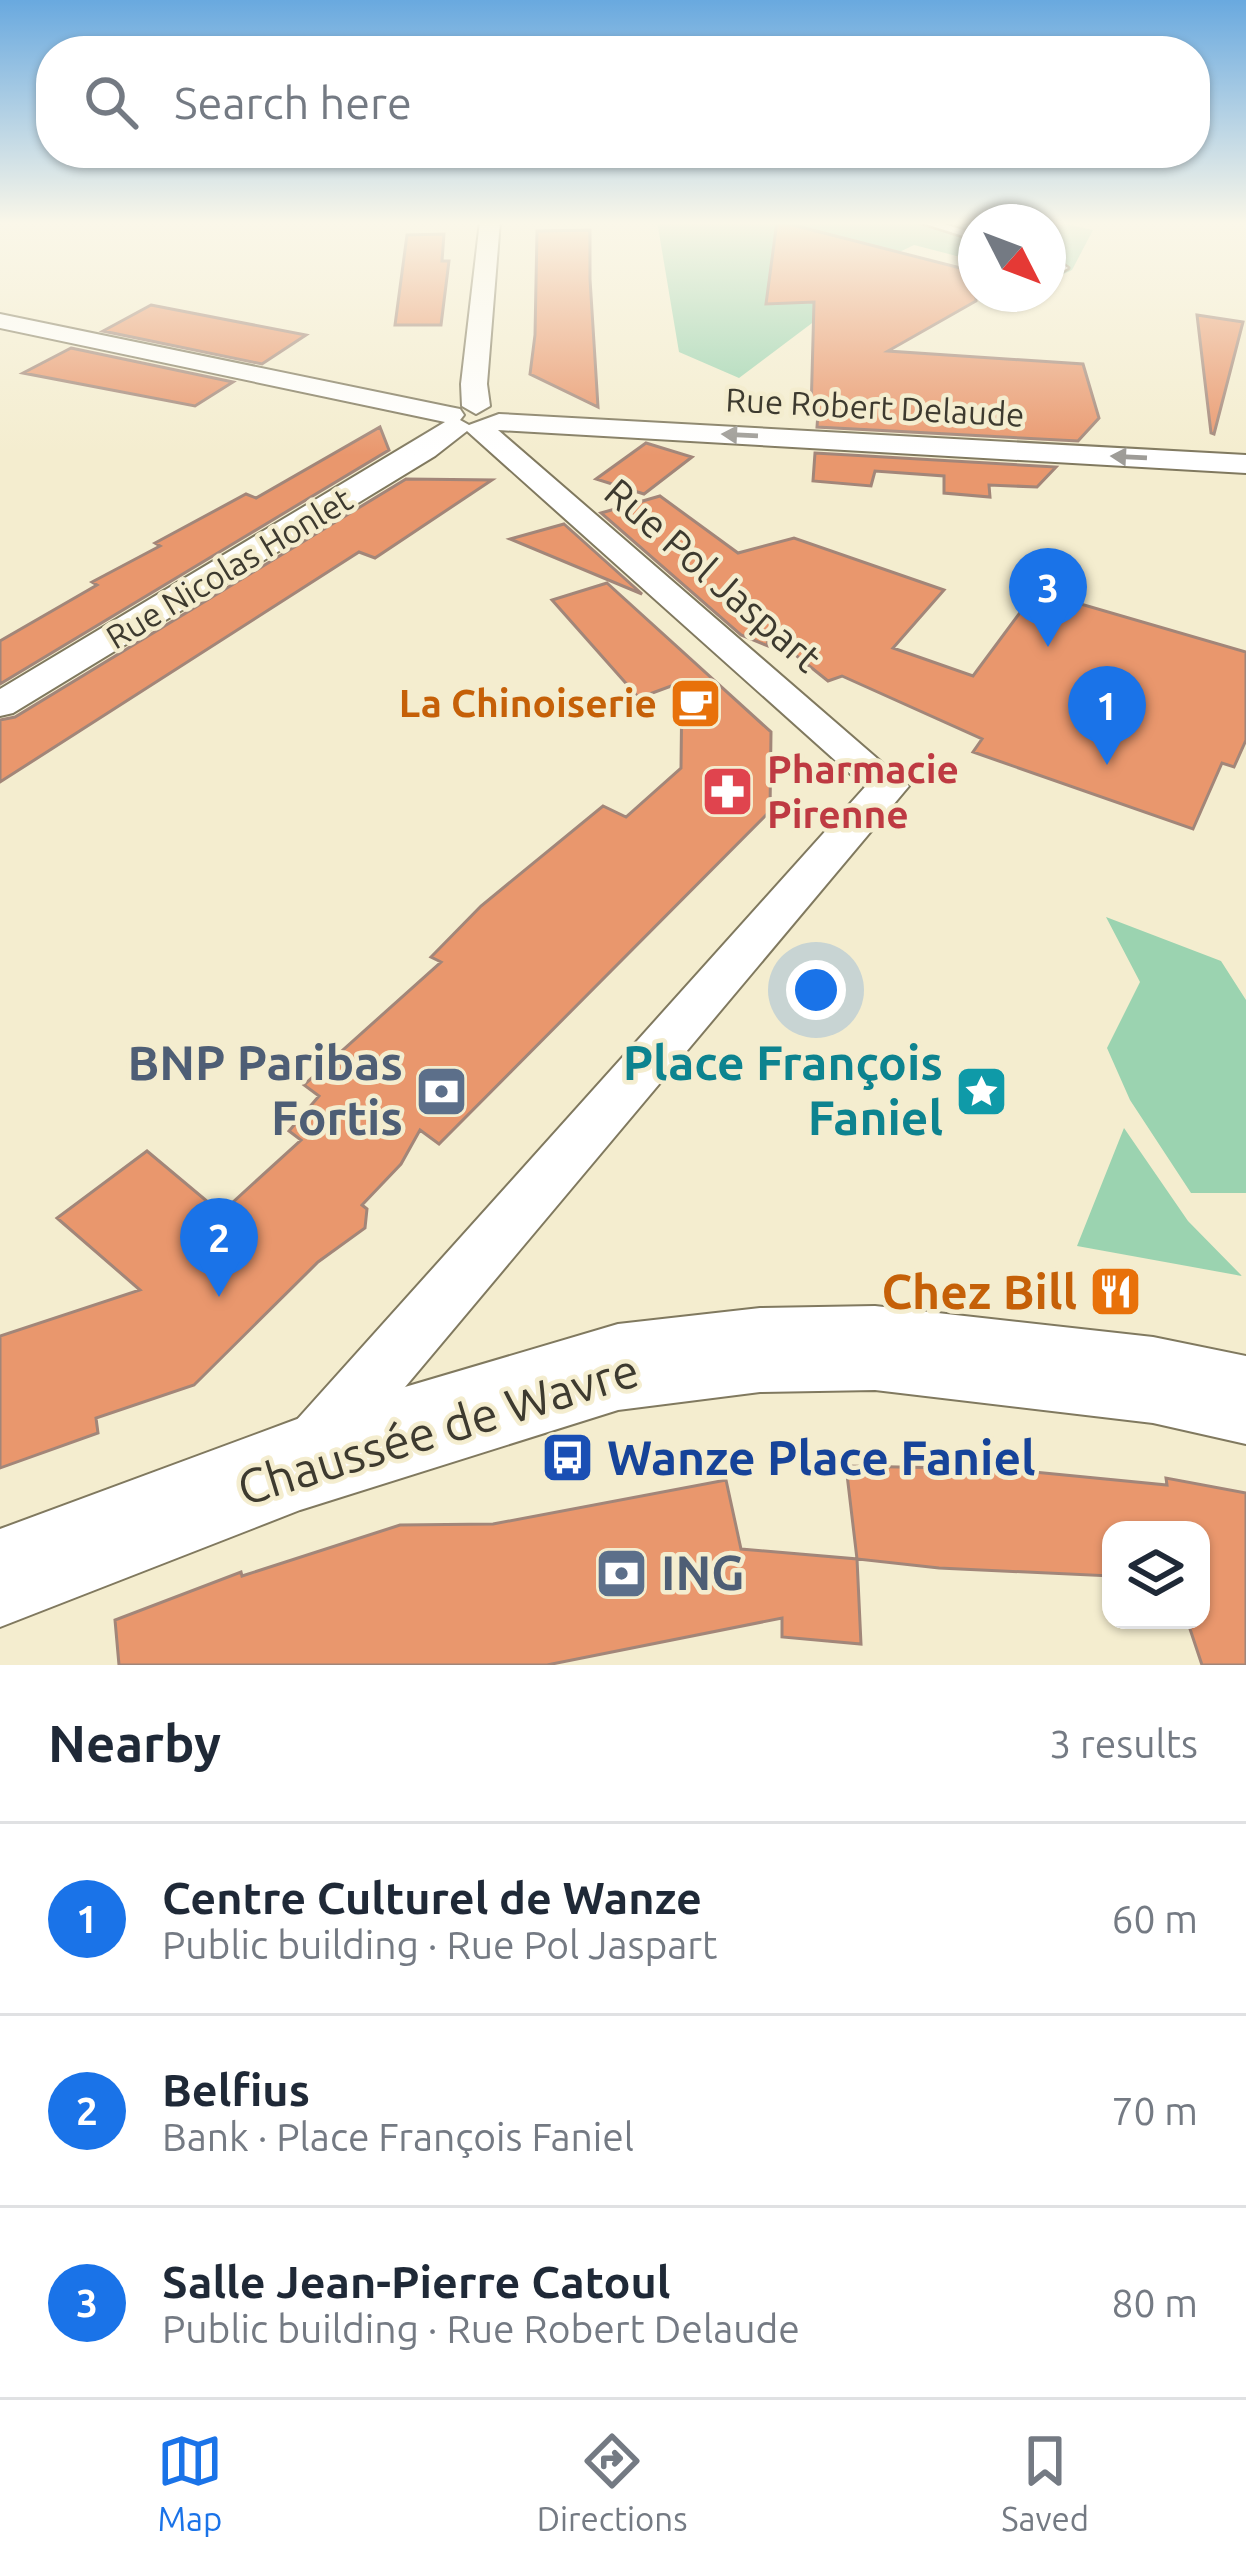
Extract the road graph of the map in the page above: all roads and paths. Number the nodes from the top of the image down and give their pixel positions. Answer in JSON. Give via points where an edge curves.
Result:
{"nodes":[{"id":1,"x":482,"y":299,"type":"edge"},
{"id":2,"x":0,"y":321,"type":"edge"},
{"id":3,"x":472,"y":420,"type":"junction"},
{"id":4,"x":1246,"y":464,"type":"edge"},
{"id":5,"x":0,"y":705,"type":"edge"},
{"id":6,"x":1246,"y":1400,"type":"edge"},
{"id":7,"x":300,"y":1464,"type":"junction"},
{"id":8,"x":0,"y":1578,"type":"edge"}],
"edges":[{"from":1,"to":3,"type":"street"},
{"from":2,"to":3,"type":"street","name":"Rue Robert Delaude"},
{"from":4,"to":3,"type":"street","name":"Rue Robert Delaude","one_way":true},
{"from":3,"to":5,"type":"street","name":"Rue Nicolas Honlet"},
{"from":3,"to":7,"type":"street","name":"Rue Pol Jaspart","via":[[889,786]]},
{"from":6,"to":7,"type":"main road","name":"Chaussée de Wavre","via":[[1153,1380],[875,1348],[760,1351],[618,1367]]},
{"from":7,"to":8,"type":"main road","name":"Chaussée de Wavre"}]}
